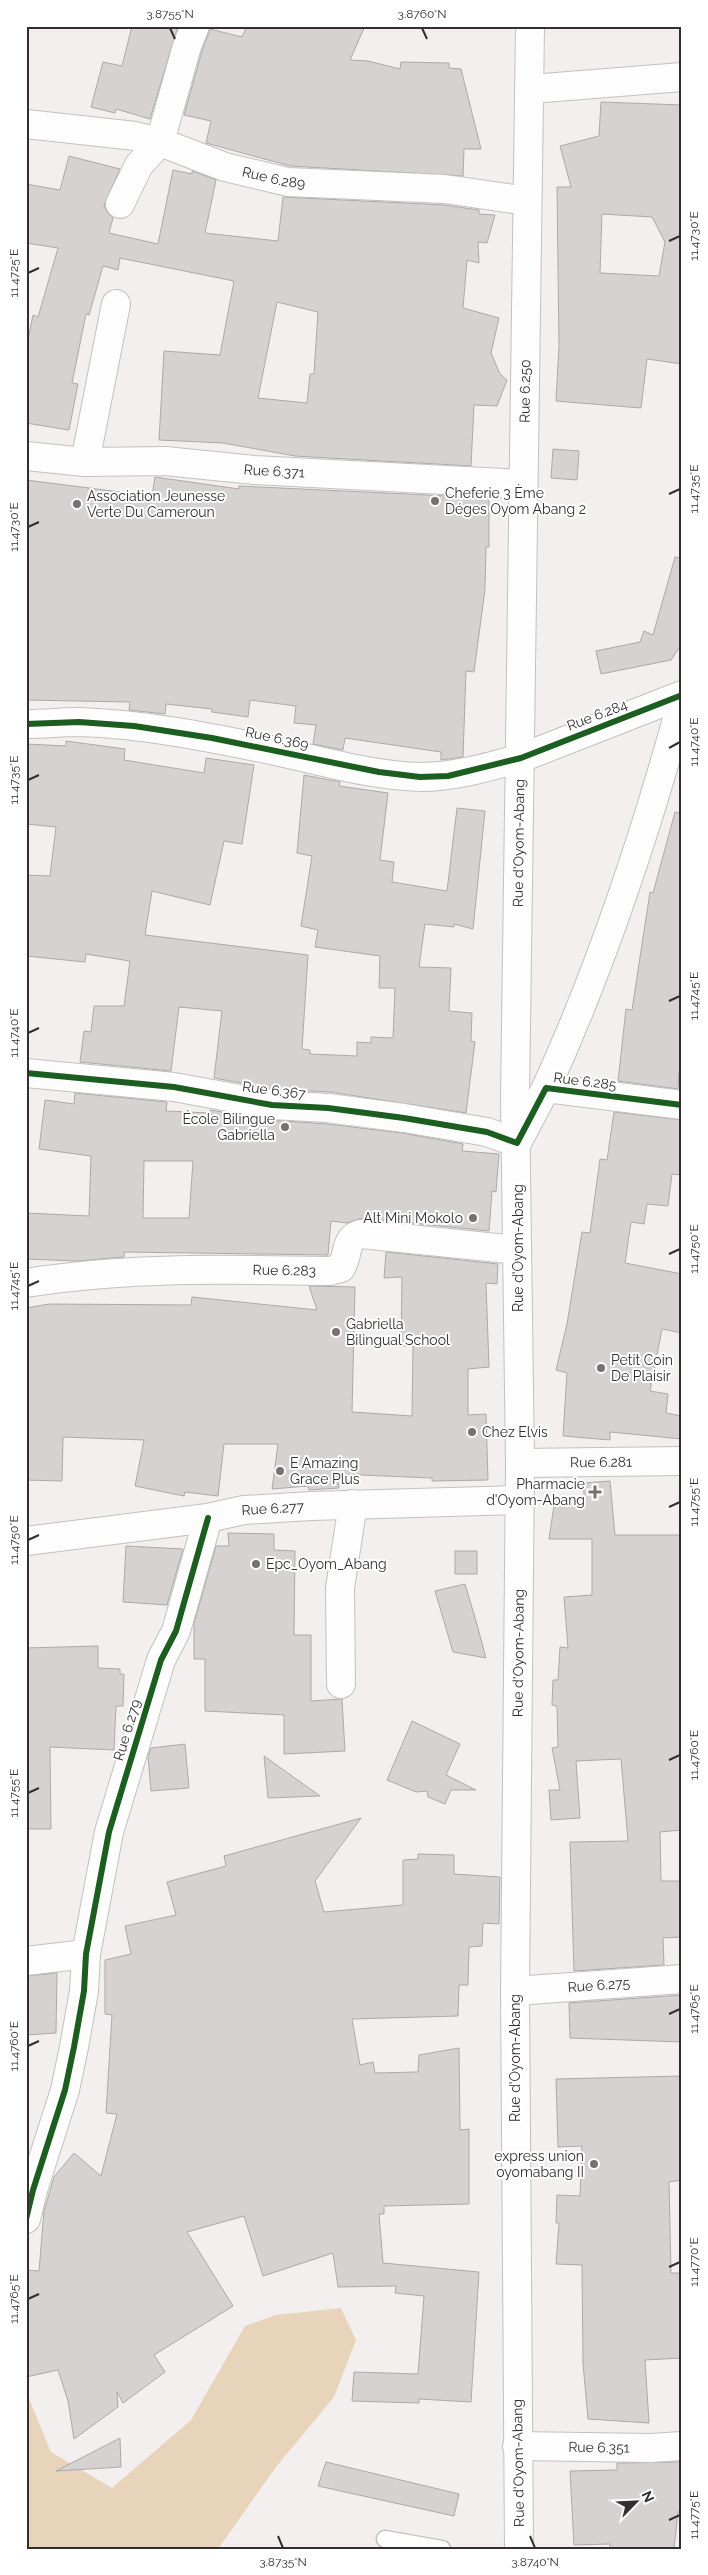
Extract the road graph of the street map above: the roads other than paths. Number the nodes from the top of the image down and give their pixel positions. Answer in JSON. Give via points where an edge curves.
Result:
{"nodes":[{"id":1,"x":195,"y":26,"type":"edge"},
{"id":2,"x":530,"y":26,"type":"edge"},
{"id":3,"x":682,"y":77,"type":"edge"},
{"id":4,"x":531,"y":89,"type":"junction"},
{"id":5,"x":26,"y":124,"type":"edge"},
{"id":6,"x":160,"y":142,"type":"junction"},
{"id":7,"x":528,"y":201,"type":"junction"},
{"id":8,"x":120,"y":204,"type":"dead end"},
{"id":9,"x":116,"y":304,"type":"dead end"},
{"id":10,"x":26,"y":456,"type":"edge"},
{"id":11,"x":85,"y":462,"type":"junction"},
{"id":12,"x":522,"y":484,"type":"junction"},
{"id":13,"x":682,"y":695,"type":"edge"},
{"id":14,"x":680,"y":717,"type":"edge"},
{"id":15,"x":26,"y":724,"type":"edge"},
{"id":16,"x":521,"y":758,"type":"junction"},
{"id":17,"x":26,"y":1073,"type":"edge"},
{"id":18,"x":546,"y":1088,"type":"junction"},
{"id":19,"x":682,"y":1105,"type":"edge"},
{"id":20,"x":517,"y":1143,"type":"junction"},
{"id":21,"x":517,"y":1250,"type":"junction"},
{"id":22,"x":26,"y":1283,"type":"edge"},
{"id":23,"x":682,"y":1461,"type":"edge"},
{"id":24,"x":520,"y":1463,"type":"junction"},
{"id":25,"x":520,"y":1500,"type":"junction"},
{"id":26,"x":353,"y":1504,"type":"junction"},
{"id":27,"x":208,"y":1518,"type":"junction"},
{"id":28,"x":26,"y":1542,"type":"edge"},
{"id":29,"x":341,"y":1684,"type":"dead end"},
{"id":30,"x":86,"y":1954,"type":"junction"},
{"id":31,"x":26,"y":1961,"type":"edge"},
{"id":32,"x":682,"y":1979,"type":"edge"},
{"id":33,"x":515,"y":1991,"type":"junction"},
{"id":34,"x":26,"y":2219,"type":"edge"},
{"id":35,"x":517,"y":2446,"type":"junction"},
{"id":36,"x":682,"y":2446,"type":"edge"},
{"id":37,"x":385,"y":2539,"type":"dead end"},
{"id":38,"x":442,"y":2549,"type":"edge"},
{"id":39,"x":519,"y":2549,"type":"edge"}],
"edges":[{"from":1,"to":6,"type":"street"},
{"from":2,"to":4,"type":"street","name":"Rue 6.250"},
{"from":3,"to":4,"type":"street"},
{"from":4,"to":7,"type":"street","name":"Rue 6.250"},
{"from":5,"to":6,"type":"street","name":"Rue 6.289","via":[[135,136]]},
{"from":6,"to":7,"type":"street","name":"Rue 6.289","via":[[225,167],[288,182],[445,189]]},
{"from":6,"to":8,"type":"street","via":[[139,165]]},
{"from":7,"to":12,"type":"street","name":"Rue 6.250"},
{"from":9,"to":11,"type":"street"},
{"from":10,"to":11,"type":"street","name":"Rue 6.371"},
{"from":11,"to":12,"type":"street","name":"Rue 6.371","via":[[165,461],[293,473]]},
{"from":12,"to":16,"type":"street","name":"Rue 6.250"},
{"from":13,"to":16,"type":"street","name":"Rue 6.284"},
{"from":14,"to":18,"type":"street","via":[[644,836],[575,1024]]},
{"from":15,"to":16,"type":"street","name":"Rue 6.369","via":[[79,722],[134,726],[420,777],[455,774]]},
{"from":16,"to":20,"type":"street","name":"Rue d'Oyom-Abang","via":[[516,974]]},
{"from":17,"to":20,"type":"street","name":"Rue 6.367","via":[[174,1087],[272,1105],[328,1108],[404,1118],[487,1132]]},
{"from":18,"to":19,"type":"street","name":"Rue 6.285"},
{"from":18,"to":20,"type":"street","name":"Rue 6.285"},
{"from":20,"to":21,"type":"street","name":"Rue d'Oyom-Abang"},
{"from":21,"to":22,"type":"street","name":"Rue 6.283","via":[[361,1234],[348,1242],[347,1259],[341,1268],[330,1271],[234,1268],[113,1274]]},
{"from":21,"to":24,"type":"street","name":"Rue d'Oyom-Abang"},
{"from":23,"to":24,"type":"street","name":"Rue 6.281"},
{"from":24,"to":25,"type":"street","name":"Rue d'Oyom-Abang"},
{"from":25,"to":26,"type":"street","name":"Rue 6.277"},
{"from":25,"to":33,"type":"street","name":"Rue d'Oyom-Abang"},
{"from":26,"to":27,"type":"street","name":"Rue 6.277","via":[[244,1510]]},
{"from":26,"to":29,"type":"street","via":[[340,1588]]},
{"from":27,"to":28,"type":"street","name":"Rue 6.277"},
{"from":27,"to":30,"type":"street","name":"Rue 6.279","via":[[176,1631],[161,1660],[109,1832]]},
{"from":30,"to":31,"type":"street"},
{"from":30,"to":34,"type":"street","name":"Rue 6.279","via":[[84,1991],[65,2090]]},
{"from":32,"to":33,"type":"street","name":"Rue 6.275"},
{"from":33,"to":35,"type":"street","name":"Rue d'Oyom-Abang"},
{"from":35,"to":36,"type":"street","name":"Rue 6.351"},
{"from":35,"to":39,"type":"street","name":"Rue d'Oyom-Abang"},
{"from":37,"to":38,"type":"lane"}]}
